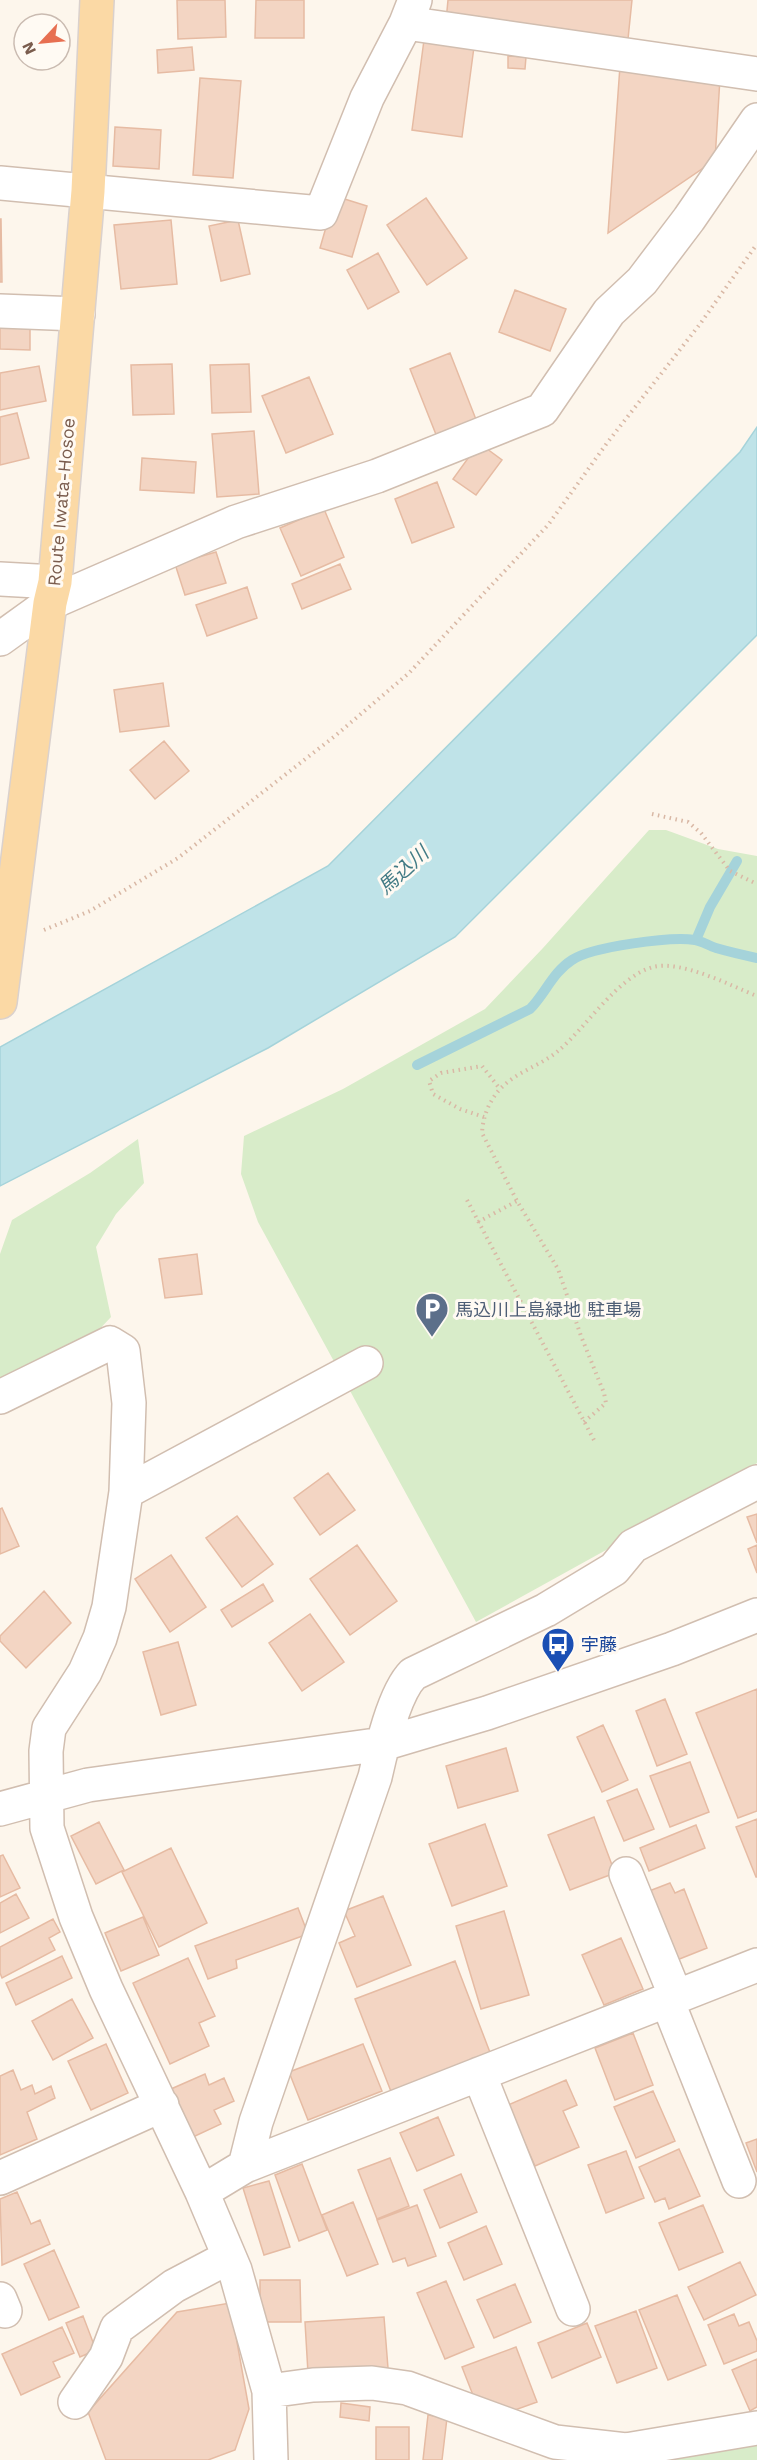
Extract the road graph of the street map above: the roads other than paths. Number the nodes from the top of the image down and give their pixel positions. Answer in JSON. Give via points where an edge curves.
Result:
{"nodes":[{"id":1,"x":97,"y":0,"type":"edge"},
{"id":2,"x":410,"y":12,"type":"edge"},
{"id":3,"x":757,"y":74,"type":"edge"},
{"id":4,"x":757,"y":120,"type":"edge"},
{"id":5,"x":0,"y":183,"type":"edge"},
{"id":6,"x":88,"y":191,"type":"junction"},
{"id":7,"x":0,"y":311,"type":"edge"},
{"id":8,"x":78,"y":314,"type":"junction"},
{"id":9,"x":0,"y":579,"type":"edge"},
{"id":10,"x":52,"y":593,"type":"junction"},
{"id":11,"x":0,"y":639,"type":"edge"},
{"id":12,"x":0,"y":1002,"type":"edge"},
{"id":13,"x":366,"y":1363,"type":"dead end"},
{"id":14,"x":0,"y":1397,"type":"edge"},
{"id":15,"x":757,"y":1482,"type":"edge"},
{"id":16,"x":126,"y":1492,"type":"junction"},
{"id":17,"x":757,"y":1615,"type":"edge"},
{"id":18,"x":383,"y":1744,"type":"junction"},
{"id":19,"x":45,"y":1798,"type":"junction"},
{"id":20,"x":0,"y":1809,"type":"edge"},
{"id":21,"x":626,"y":1874,"type":"dead end"},
{"id":22,"x":757,"y":1965,"type":"edge"},
{"id":23,"x":671,"y":1998,"type":"junction"},
{"id":24,"x":479,"y":2074,"type":"junction"},
{"id":25,"x":162,"y":2105,"type":"junction"},
{"id":26,"x":245,"y":2166,"type":"junction"},
{"id":27,"x":0,"y":2178,"type":"edge"},
{"id":28,"x":739,"y":2181,"type":"dead end"},
{"id":29,"x":202,"y":2192,"type":"junction"},
{"id":30,"x":229,"y":2258,"type":"junction"},
{"id":31,"x":573,"y":2309,"type":"dead end"},
{"id":32,"x":269,"y":2391,"type":"junction"},
{"id":33,"x":75,"y":2402,"type":"dead end"},
{"id":34,"x":757,"y":2428,"type":"edge"},
{"id":35,"x":272,"y":2460,"type":"edge"}],
"edges":[{"from":1,"to":6,"type":"main road","name":"Route Iwata-Hosoe"},
{"from":2,"to":3,"type":"street"},
{"from":2,"to":6,"type":"street","via":[[367,98],[321,213]]},
{"from":4,"to":10,"type":"street","via":[[642,281],[609,312],[542,410],[377,476],[236,522]]},
{"from":5,"to":6,"type":"street"},
{"from":6,"to":8,"type":"main road","name":"Route Iwata-Hosoe"},
{"from":7,"to":8,"type":"street"},
{"from":8,"to":10,"type":"main road","name":"Route Iwata-Hosoe"},
{"from":9,"to":10,"type":"street"},
{"from":10,"to":11,"type":"street"},
{"from":10,"to":12,"type":"main road","name":"Route Iwata-Hosoe"},
{"from":13,"to":16,"type":"street"},
{"from":14,"to":16,"type":"street","via":[[110,1343],[123,1351],[129,1403]]},
{"from":15,"to":18,"type":"street","via":[[633,1546],[614,1569],[546,1610],[413,1674],[404,1682]]},
{"from":16,"to":19,"type":"street","via":[[110,1607],[100,1638],[86,1672],[49,1728]]},
{"from":17,"to":18,"type":"street","via":[[487,1713]]},
{"from":18,"to":19,"type":"street","via":[[88,1785]]},
{"from":18,"to":26,"type":"street","via":[[256,2122]]},
{"from":19,"to":20,"type":"street"},
{"from":19,"to":25,"type":"street","via":[[48,1828],[76,1917]]},
{"from":21,"to":23,"type":"street"},
{"from":22,"to":23,"type":"street"},
{"from":23,"to":24,"type":"street"},
{"from":23,"to":28,"type":"street"},
{"from":24,"to":26,"type":"street"},
{"from":24,"to":31,"type":"street"},
{"from":25,"to":27,"type":"street"},
{"from":25,"to":29,"type":"street"},
{"from":26,"to":29,"type":"street"},
{"from":29,"to":30,"type":"street"},
{"from":30,"to":32,"type":"street"},
{"from":30,"to":33,"type":"street","via":[[174,2286],[117,2328],[106,2357]]},
{"from":32,"to":34,"type":"street","via":[[372,2383],[407,2388],[555,2442],[626,2450]]},
{"from":32,"to":35,"type":"street"}]}
